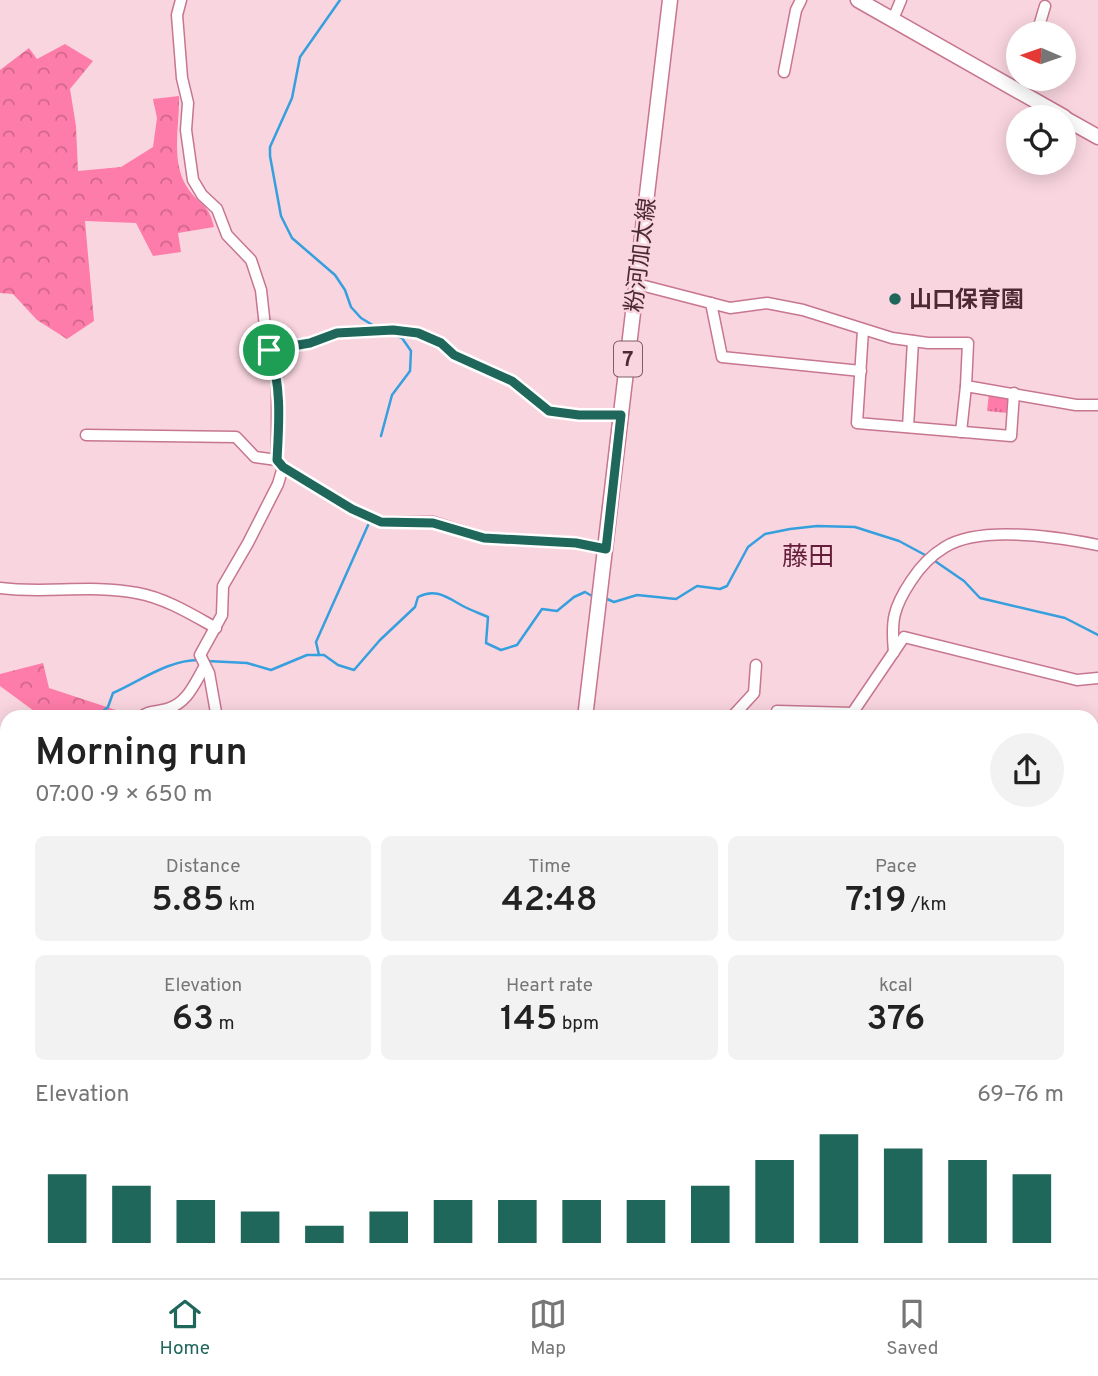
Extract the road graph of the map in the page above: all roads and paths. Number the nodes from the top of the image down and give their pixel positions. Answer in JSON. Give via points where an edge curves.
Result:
{"nodes":[{"id":1,"x":180,"y":0,"type":"edge"},
{"id":2,"x":670,"y":0,"type":"edge"},
{"id":3,"x":801,"y":0,"type":"edge"},
{"id":4,"x":858,"y":0,"type":"edge"},
{"id":5,"x":901,"y":0,"type":"edge"},
{"id":6,"x":1045,"y":6,"type":"dead end"},
{"id":7,"x":893,"y":19,"type":"junction"},
{"id":8,"x":1041,"y":21,"type":"edge"},
{"id":9,"x":784,"y":72,"type":"dead end"},
{"id":10,"x":1006,"y":78,"type":"edge"},
{"id":11,"x":1028,"y":91,"type":"edge"},
{"id":12,"x":1048,"y":105,"type":"edge"},
{"id":13,"x":1076,"y":124,"type":"edge"},
{"id":14,"x":1098,"y":137,"type":"edge"},
{"id":15,"x":637,"y":284,"type":"junction"},
{"id":16,"x":711,"y":303,"type":"junction"},
{"id":17,"x":863,"y":330,"type":"junction"},
{"id":18,"x":913,"y":341,"type":"junction"},
{"id":19,"x":269,"y":350,"type":"junction"},
{"id":20,"x":861,"y":371,"type":"junction"},
{"id":21,"x":965,"y":386,"type":"junction"},
{"id":22,"x":1014,"y":393,"type":"junction"},
{"id":23,"x":1098,"y":405,"type":"edge"},
{"id":24,"x":621,"y":415,"type":"junction"},
{"id":25,"x":908,"y":427,"type":"junction"},
{"id":26,"x":961,"y":432,"type":"junction"},
{"id":27,"x":86,"y":435,"type":"dead end"},
{"id":28,"x":280,"y":463,"type":"junction"},
{"id":29,"x":1098,"y":545,"type":"edge"},
{"id":30,"x":606,"y":549,"type":"junction"},
{"id":31,"x":0,"y":588,"type":"edge"},
{"id":32,"x":216,"y":628,"type":"junction"},
{"id":33,"x":894,"y":652,"type":"junction"},
{"id":34,"x":756,"y":665,"type":"dead end"},
{"id":35,"x":205,"y":666,"type":"junction"},
{"id":36,"x":1098,"y":678,"type":"edge"},
{"id":37,"x":164,"y":710,"type":"edge"},
{"id":38,"x":216,"y":710,"type":"edge"},
{"id":39,"x":586,"y":710,"type":"edge"},
{"id":40,"x":738,"y":710,"type":"edge"},
{"id":41,"x":854,"y":710,"type":"edge"}],
"edges":[{"from":1,"to":19,"type":"street","via":[[181,78],[188,103],[186,130],[193,180],[217,209],[227,235],[251,260],[261,290]]},
{"from":2,"to":15,"type":"main road","name":"粉河加太線","number":"7"},
{"from":3,"to":9,"type":"street"},
{"from":4,"to":7,"type":"main road"},
{"from":5,"to":7,"type":"street"},
{"from":6,"to":8,"type":"street"},
{"from":7,"to":10,"type":"main road"},
{"from":11,"to":12,"type":"main road"},
{"from":13,"to":14,"type":"main road"},
{"from":15,"to":16,"type":"street"},
{"from":15,"to":24,"type":"main road","name":"粉河加太線","number":"7"},
{"from":16,"to":17,"type":"street","via":[[730,308],[767,303]]},
{"from":16,"to":20,"type":"street","via":[[722,357]]},
{"from":17,"to":18,"type":"street"},
{"from":17,"to":20,"type":"street"},
{"from":18,"to":21,"type":"street","via":[[968,343]]},
{"from":18,"to":25,"type":"street"},
{"from":19,"to":24,"type":"street","via":[[337,333],[418,333],[512,381],[549,411]]},
{"from":19,"to":28,"type":"street","via":[[277,388]]},
{"from":20,"to":25,"type":"street","via":[[857,423]]},
{"from":21,"to":22,"type":"street"},
{"from":21,"to":26,"type":"street"},
{"from":22,"to":23,"type":"street"},
{"from":22,"to":26,"type":"street","via":[[1011,436]]},
{"from":24,"to":30,"type":"main road","name":"粉河加太線","number":"7"},
{"from":25,"to":26,"type":"street"},
{"from":27,"to":28,"type":"street","via":[[236,437],[255,457]]},
{"from":28,"to":30,"type":"street","via":[[381,522],[433,523],[484,538]]},
{"from":28,"to":32,"type":"street","via":[[278,484],[223,586],[222,615]]},
{"from":29,"to":33,"type":"street","via":[[1009,535],[947,545],[925,562],[902,593],[892,625]]},
{"from":30,"to":39,"type":"main road","name":"粉河加太線","number":"7"},
{"from":31,"to":32,"type":"street","via":[[136,592],[166,601]]},
{"from":32,"to":35,"type":"street","via":[[200,655]]},
{"from":33,"to":36,"type":"street","via":[[904,637],[1077,680]]},
{"from":33,"to":41,"type":"street"},
{"from":34,"to":40,"type":"street","via":[[754,693]]},
{"from":35,"to":37,"type":"street","via":[[186,699]]},
{"from":35,"to":38,"type":"street"}]}
